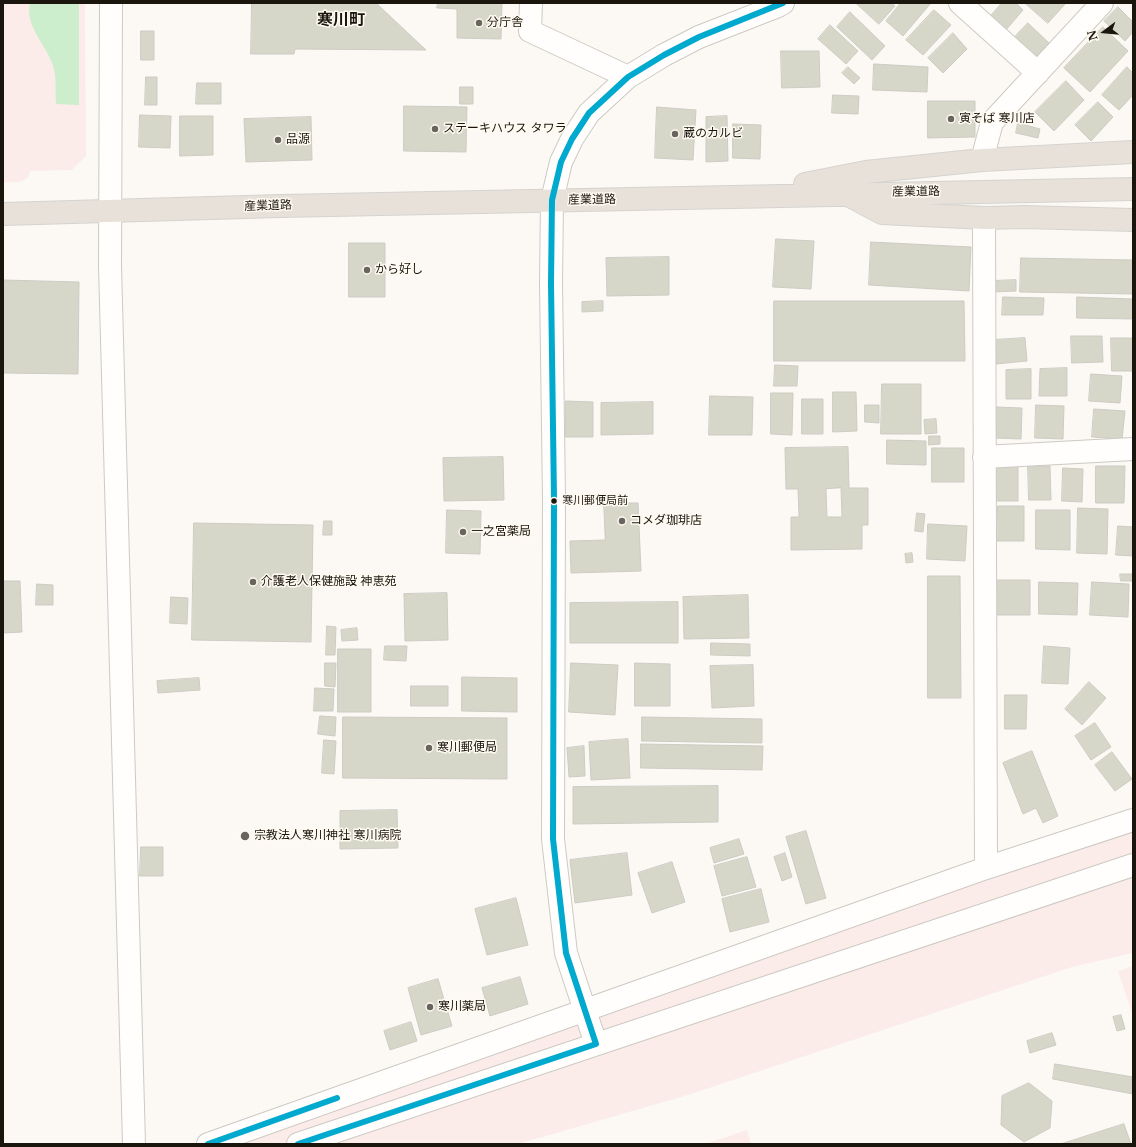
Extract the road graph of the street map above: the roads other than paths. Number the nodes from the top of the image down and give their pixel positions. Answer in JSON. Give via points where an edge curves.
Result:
{"nodes":[{"id":1,"x":111,"y":3,"type":"edge"},
{"id":2,"x":531,"y":3,"type":"edge"},
{"id":3,"x":783,"y":3,"type":"edge"},
{"id":4,"x":960,"y":3,"type":"edge"},
{"id":5,"x":1102,"y":3,"type":"edge"},
{"id":6,"x":1038,"y":73,"type":"junction"},
{"id":7,"x":628,"y":76,"type":"junction"},
{"id":8,"x":1133,"y":152,"type":"edge"},
{"id":9,"x":982,"y":160,"type":"junction"},
{"id":10,"x":1133,"y":189,"type":"edge"},
{"id":11,"x":845,"y":194,"type":"junction"},
{"id":12,"x":745,"y":196,"type":"junction"},
{"id":13,"x":552,"y":200,"type":"junction"},
{"id":14,"x":110,"y":211,"type":"junction"},
{"id":15,"x":3,"y":214,"type":"edge"},
{"id":16,"x":984,"y":218,"type":"junction"},
{"id":17,"x":1133,"y":220,"type":"edge"},
{"id":18,"x":1133,"y":449,"type":"edge"},
{"id":19,"x":984,"y":457,"type":"junction"},
{"id":20,"x":1133,"y":820,"type":"edge"},
{"id":21,"x":1133,"y":866,"type":"edge"},
{"id":22,"x":986,"y":868,"type":"junction"},
{"id":23,"x":584,"y":1010,"type":"junction"},
{"id":24,"x":596,"y":1044,"type":"junction"},
{"id":25,"x":134,"y":1144,"type":"edge"},
{"id":26,"x":208,"y":1144,"type":"edge"},
{"id":27,"x":298,"y":1144,"type":"edge"}],
"edges":[{"from":1,"to":14,"type":"street"},
{"from":2,"to":7,"type":"street","via":[[530,31]]},
{"from":3,"to":7,"type":"street","via":[[699,37]]},
{"from":4,"to":6,"type":"street"},
{"from":5,"to":6,"type":"street"},
{"from":6,"to":9,"type":"street","via":[[992,122]]},
{"from":7,"to":13,"type":"street","via":[[589,113],[572,139],[561,162]]},
{"from":8,"to":9,"type":"main road"},
{"from":9,"to":12,"type":"main road","via":[[866,172]]},
{"from":10,"to":11,"type":"main road","name":"産業道路"},
{"from":11,"to":12,"type":"main road","name":"産業道路"},
{"from":11,"to":16,"type":"main road","via":[[882,213]]},
{"from":12,"to":13,"type":"main road","name":"産業道路"},
{"from":13,"to":14,"type":"main road","name":"産業道路"},
{"from":13,"to":23,"type":"street","via":[[553,839],[566,953]]},
{"from":14,"to":15,"type":"main road","name":"産業道路"},
{"from":14,"to":25,"type":"street"},
{"from":16,"to":17,"type":"main road"},
{"from":16,"to":19,"type":"street"},
{"from":18,"to":19,"type":"street"},
{"from":19,"to":22,"type":"street"},
{"from":20,"to":22,"type":"street"},
{"from":21,"to":24,"type":"street"},
{"from":22,"to":23,"type":"street"},
{"from":23,"to":24,"type":"street"},
{"from":23,"to":26,"type":"street"},
{"from":24,"to":27,"type":"street"}]}
